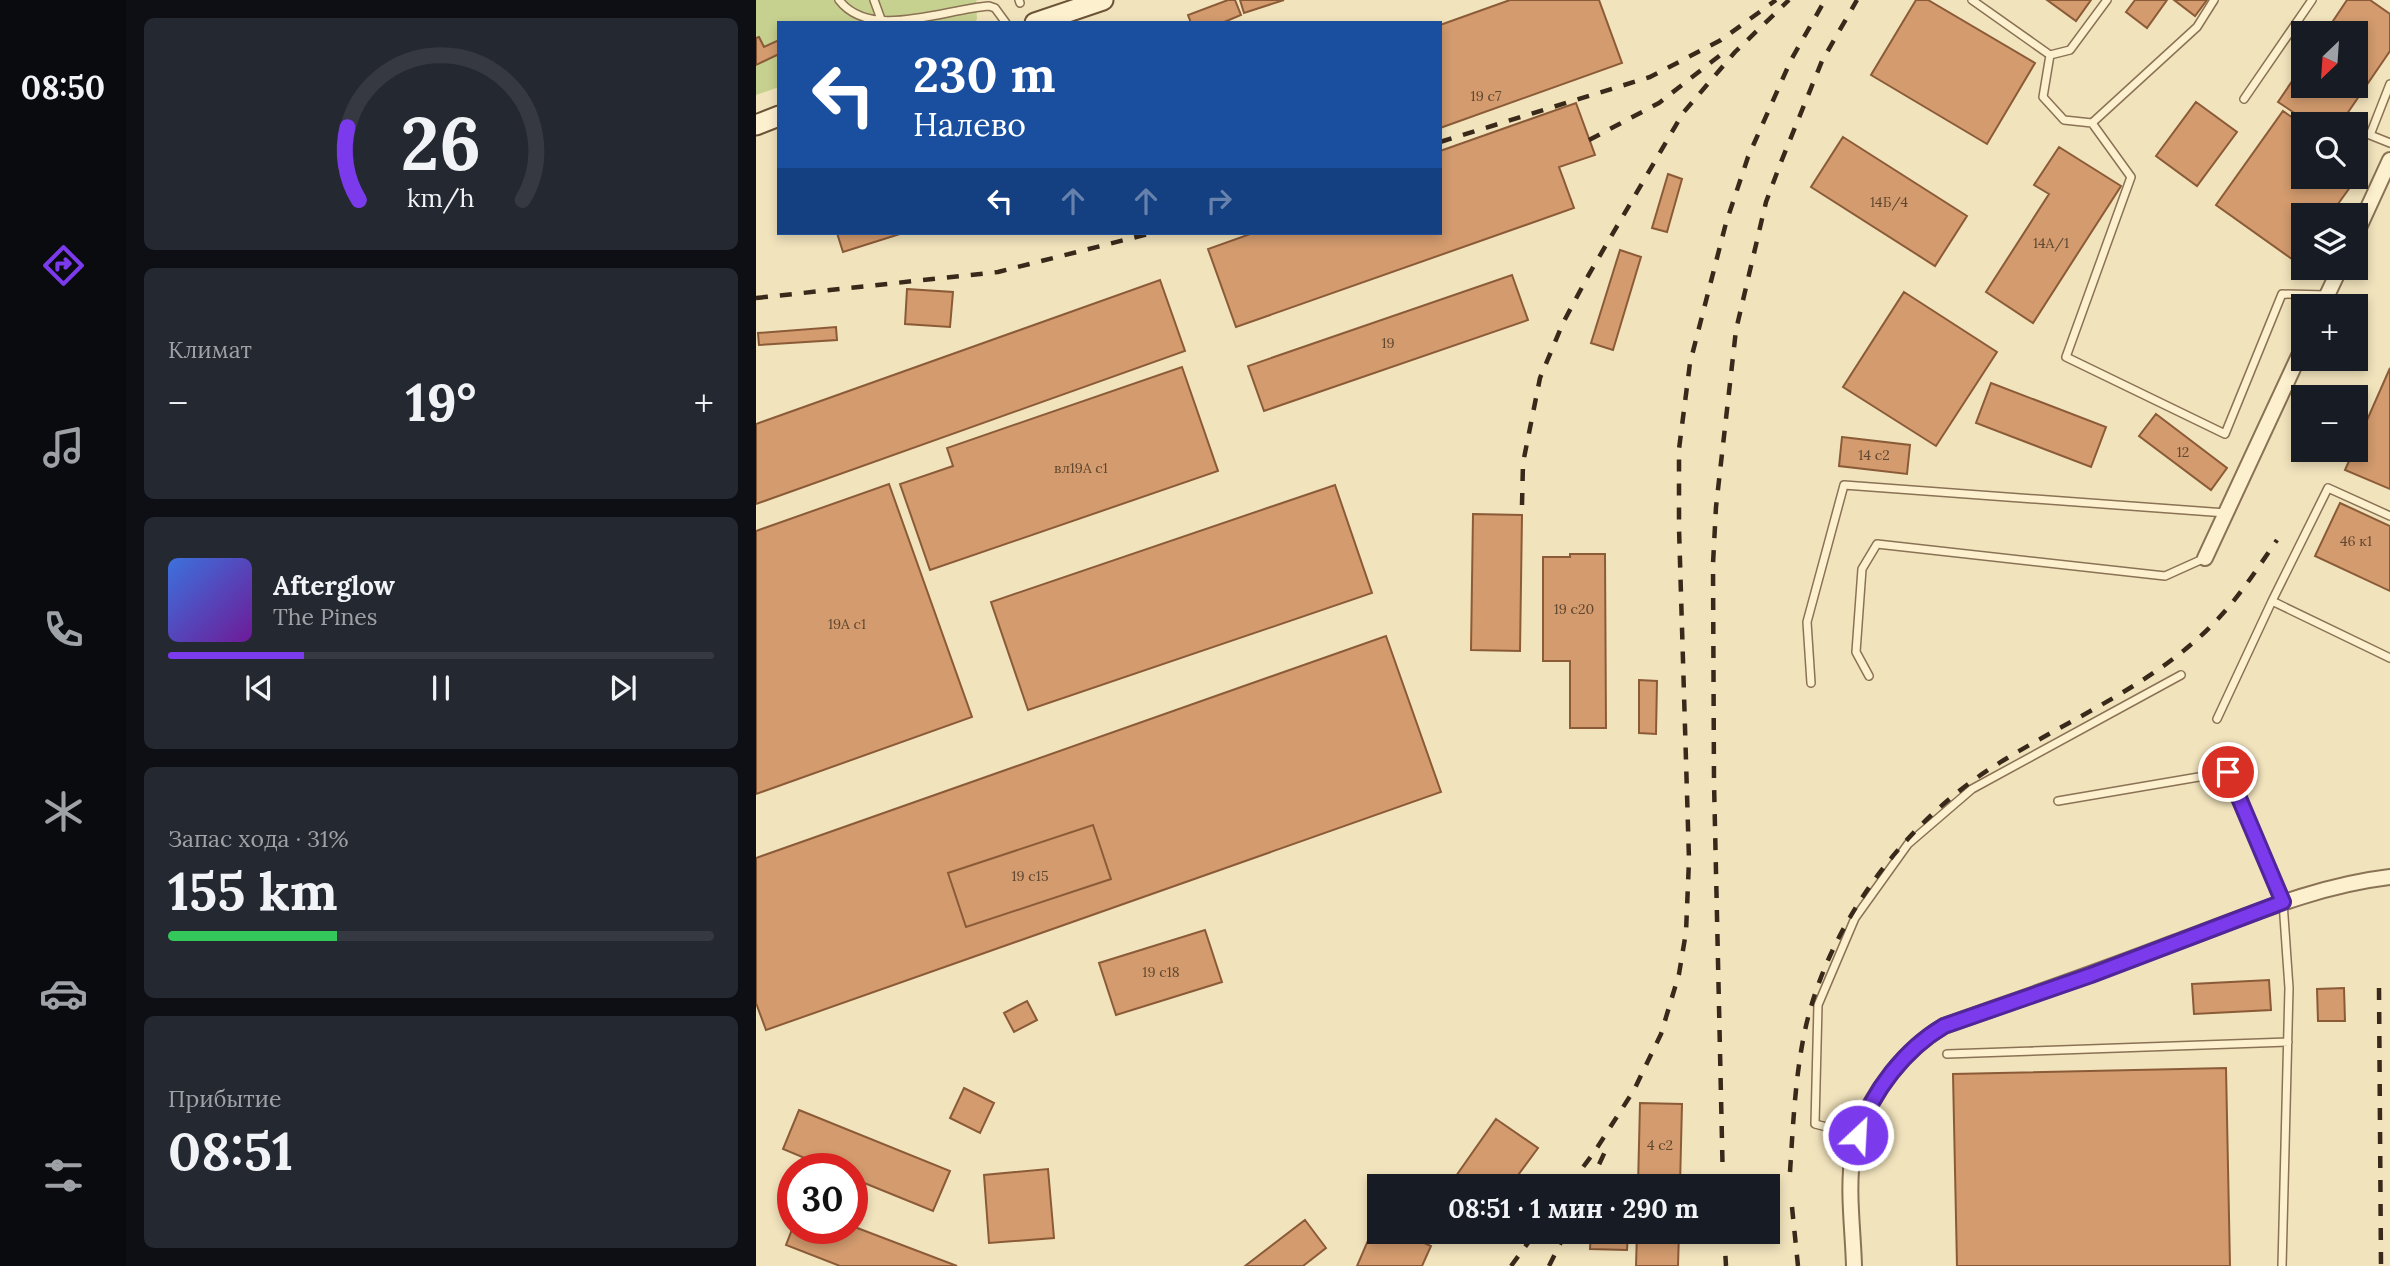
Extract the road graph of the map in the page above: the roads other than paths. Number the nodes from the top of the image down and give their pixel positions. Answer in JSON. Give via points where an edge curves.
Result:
{"nodes":[{"id":1,"x":839,"y":0,"type":"edge"},
{"id":2,"x":874,"y":0,"type":"edge"},
{"id":3,"x":1103,"y":0,"type":"edge"},
{"id":4,"x":1972,"y":0,"type":"edge"},
{"id":5,"x":2106,"y":0,"type":"edge"},
{"id":6,"x":2214,"y":0,"type":"edge"},
{"id":7,"x":2312,"y":0,"type":"edge"},
{"id":8,"x":878,"y":21,"type":"edge"},
{"id":9,"x":882,"y":21,"type":"edge"},
{"id":10,"x":889,"y":21,"type":"edge"},
{"id":11,"x":1005,"y":21,"type":"edge"},
{"id":12,"x":1041,"y":21,"type":"edge"},
{"id":13,"x":2050,"y":55,"type":"junction"},
{"id":14,"x":2390,"y":84,"type":"edge"},
{"id":15,"x":2244,"y":99,"type":"dead end"},
{"id":16,"x":777,"y":118,"type":"edge"},
{"id":17,"x":2092,"y":123,"type":"junction"},
{"id":18,"x":756,"y":125,"type":"edge"},
{"id":19,"x":2390,"y":143,"type":"edge"},
{"id":20,"x":2390,"y":160,"type":"edge"},
{"id":21,"x":2368,"y":208,"type":"edge"},
{"id":22,"x":2291,"y":295,"type":"edge"},
{"id":23,"x":2292,"y":371,"type":"edge"},
{"id":24,"x":2226,"y":513,"type":"junction"},
{"id":25,"x":2390,"y":516,"type":"edge"},
{"id":26,"x":2205,"y":558,"type":"joint"},
{"id":27,"x":2272,"y":601,"type":"junction"},
{"id":28,"x":2390,"y":658,"type":"edge"},
{"id":29,"x":2181,"y":675,"type":"dead end"},
{"id":30,"x":1869,"y":676,"type":"dead end"},
{"id":31,"x":1811,"y":683,"type":"dead end"},
{"id":32,"x":2217,"y":719,"type":"dead end"},
{"id":33,"x":2058,"y":801,"type":"dead end"},
{"id":34,"x":2390,"y":877,"type":"edge"},
{"id":35,"x":2283,"y":902,"type":"junction"},
{"id":36,"x":2288,"y":1042,"type":"junction"},
{"id":37,"x":1947,"y":1054,"type":"dead end"},
{"id":38,"x":1858,"y":1135,"type":"junction"},
{"id":39,"x":1854,"y":1266,"type":"edge"},
{"id":40,"x":2282,"y":1266,"type":"edge"}],
"edges":[{"from":1,"to":8,"type":"lane","via":[[856,16]]},
{"from":2,"to":9,"type":"lane"},
{"from":3,"to":12,"type":"street"},
{"from":4,"to":13,"type":"lane"},
{"from":5,"to":13,"type":"lane","via":[[2070,50]]},
{"from":6,"to":17,"type":"lane","via":[[2197,27]]},
{"from":7,"to":15,"type":"lane"},
{"from":10,"to":11,"type":"lane","via":[[989,6]]},
{"from":13,"to":17,"type":"lane","via":[[2043,97],[2064,120]]},
{"from":14,"to":19,"type":"lane","via":[[2370,135]]},
{"from":16,"to":18,"type":"street"},
{"from":17,"to":22,"type":"lane","via":[[2131,177],[2066,357],[2225,434],[2282,294]]},
{"from":20,"to":21,"type":"street"},
{"from":23,"to":24,"type":"street"},
{"from":24,"to":26,"type":"street"},
{"from":24,"to":31,"type":"lane","via":[[1844,485],[1807,622]]},
{"from":25,"to":27,"type":"lane","via":[[2328,488]]},
{"from":26,"to":30,"type":"lane","via":[[2165,576],[1877,544],[1862,569],[1856,652]]},
{"from":27,"to":28,"type":"lane"},
{"from":27,"to":32,"type":"lane"},
{"from":29,"to":38,"type":"lane","via":[[1972,789],[1908,844],[1855,918],[1818,1005],[1815,1124]]},
{"from":33,"to":35,"type":"lane","via":[[2228,772]]},
{"from":34,"to":35,"type":"street"},
{"from":35,"to":36,"type":"lane"},
{"from":35,"to":38,"type":"street","via":[[1944,1026],[1897,1066]]},
{"from":36,"to":37,"type":"lane"},
{"from":36,"to":40,"type":"lane"},
{"from":38,"to":39,"type":"street","via":[[1851,1177]]}]}
